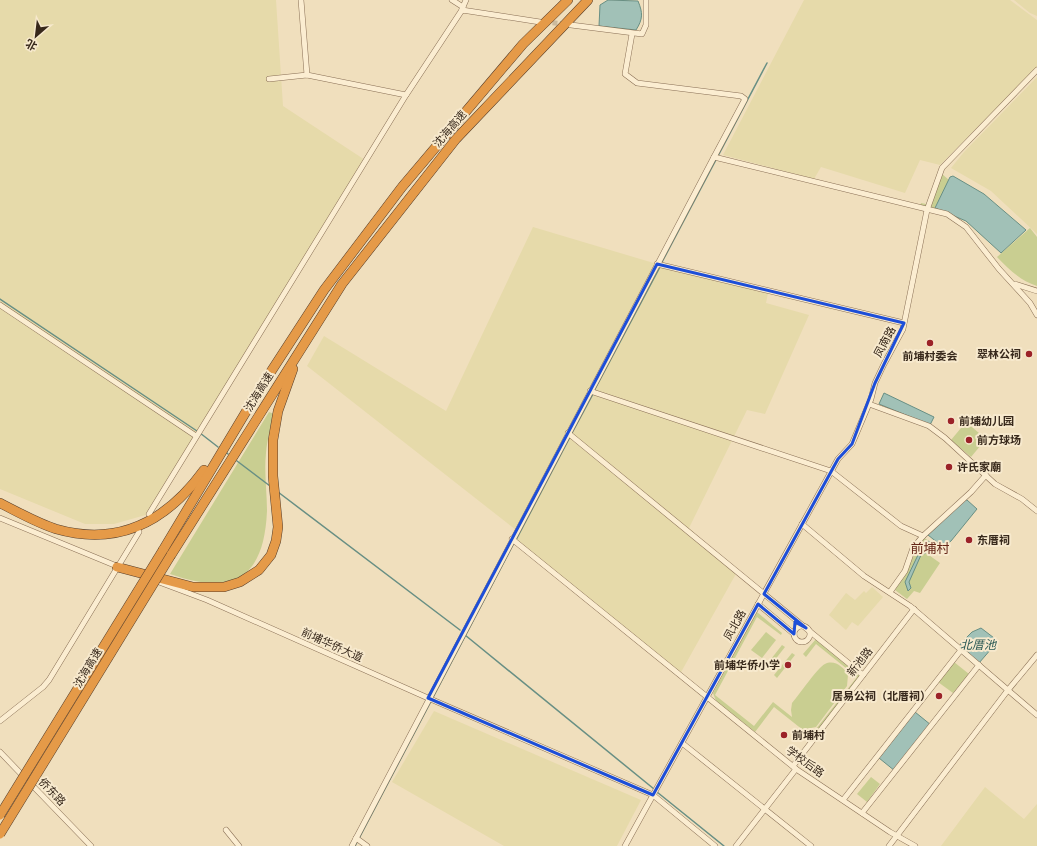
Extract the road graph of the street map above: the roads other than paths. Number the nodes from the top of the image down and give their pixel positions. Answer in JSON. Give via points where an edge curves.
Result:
{"nodes":[{"id":1,"x":301,"y":0,"type":"edge"},
{"id":2,"x":452,"y":0,"type":"edge"},
{"id":3,"x":466,"y":0,"type":"edge"},
{"id":4,"x":568,"y":0,"type":"edge"},
{"id":5,"x":588,"y":0,"type":"edge"},
{"id":6,"x":646,"y":0,"type":"edge"},
{"id":7,"x":462,"y":8,"type":"junction"},
{"id":8,"x":540,"y":22,"type":"tunnel mouth"},
{"id":9,"x":571,"y":25,"type":"tunnel mouth"},
{"id":10,"x":632,"y":34,"type":"junction"},
{"id":11,"x":1037,"y":70,"type":"edge"},
{"id":12,"x":307,"y":75,"type":"junction"},
{"id":13,"x":269,"y":79,"type":"dead end"},
{"id":14,"x":406,"y":95,"type":"junction"},
{"id":15,"x":716,"y":157,"type":"junction"},
{"id":16,"x":926,"y":210,"type":"junction"},
{"id":17,"x":659,"y":265,"type":"junction"},
{"id":18,"x":1010,"y":281,"type":"junction"},
{"id":19,"x":1037,"y":291,"type":"edge"},
{"id":20,"x":0,"y":305,"type":"edge"},
{"id":21,"x":1036,"y":310,"type":"edge"},
{"id":22,"x":904,"y":323,"type":"junction"},
{"id":23,"x":303,"y":346,"type":"junction"},
{"id":24,"x":592,"y":392,"type":"junction"},
{"id":25,"x":869,"y":404,"type":"junction"},
{"id":26,"x":239,"y":422,"type":"junction"},
{"id":27,"x":197,"y":433,"type":"junction"},
{"id":28,"x":570,"y":435,"type":"junction"},
{"id":29,"x":831,"y":471,"type":"junction"},
{"id":30,"x":986,"y":475,"type":"junction"},
{"id":31,"x":0,"y":503,"type":"edge"},
{"id":32,"x":1037,"y":511,"type":"edge"},
{"id":33,"x":149,"y":514,"type":"dead end"},
{"id":34,"x":0,"y":518,"type":"edge"},
{"id":35,"x":802,"y":524,"type":"junction"},
{"id":36,"x":138,"y":532,"type":"dead end"},
{"id":37,"x":923,"y":536,"type":"junction"},
{"id":38,"x":514,"y":541,"type":"junction"},
{"id":39,"x":117,"y":567,"type":"junction"},
{"id":40,"x":890,"y":592,"type":"junction"},
{"id":41,"x":764,"y":594,"type":"junction"},
{"id":42,"x":758,"y":604,"type":"junction"},
{"id":43,"x":914,"y":609,"type":"junction"},
{"id":44,"x":806,"y":628,"type":"junction"},
{"id":45,"x":794,"y":634,"type":"junction"},
{"id":46,"x":961,"y":650,"type":"junction"},
{"id":47,"x":1037,"y":655,"type":"edge"},
{"id":48,"x":979,"y":665,"type":"junction"},
{"id":49,"x":863,"y":675,"type":"junction"},
{"id":50,"x":1008,"y":690,"type":"junction"},
{"id":51,"x":708,"y":696,"type":"junction"},
{"id":52,"x":430,"y":699,"type":"junction"},
{"id":53,"x":1037,"y":715,"type":"edge"},
{"id":54,"x":0,"y":721,"type":"edge"},
{"id":55,"x":682,"y":743,"type":"junction"},
{"id":56,"x":0,"y":752,"type":"edge"},
{"id":57,"x":794,"y":768,"type":"junction"},
{"id":58,"x":655,"y":792,"type":"junction"},
{"id":59,"x":843,"y":800,"type":"junction"},
{"id":60,"x":765,"y":809,"type":"junction"},
{"id":61,"x":862,"y":813,"type":"junction"},
{"id":62,"x":0,"y":815,"type":"edge"},
{"id":63,"x":226,"y":830,"type":"dead end"},
{"id":64,"x":0,"y":834,"type":"edge"},
{"id":65,"x":897,"y":836,"type":"junction"},
{"id":66,"x":357,"y":840,"type":"junction"},
{"id":67,"x":91,"y":846,"type":"edge"},
{"id":68,"x":239,"y":846,"type":"edge"},
{"id":69,"x":352,"y":846,"type":"edge"},
{"id":70,"x":367,"y":846,"type":"edge"},
{"id":71,"x":625,"y":846,"type":"edge"},
{"id":72,"x":715,"y":846,"type":"edge"},
{"id":73,"x":736,"y":846,"type":"edge"},
{"id":74,"x":810,"y":846,"type":"edge"},
{"id":75,"x":889,"y":846,"type":"edge"},
{"id":76,"x":915,"y":846,"type":"edge"}],
"edges":[{"from":1,"to":12,"type":"street"},
{"from":2,"to":7,"type":"street"},
{"from":3,"to":7,"type":"street"},
{"from":4,"to":26,"type":"highway","name":"沈海高速","via":[[523,44],[402,187],[324,290]]},
{"from":5,"to":23,"type":"highway","name":"沈海高速","via":[[456,139],[342,284]]},
{"from":6,"to":10,"type":"street","via":[[646,25],[642,34]]},
{"from":7,"to":8,"type":"street"},
{"from":7,"to":14,"type":"street"},
{"from":9,"to":10,"type":"street"},
{"from":10,"to":15,"type":"street","via":[[625,74],[637,83],[741,96],[745,99]]},
{"from":11,"to":16,"type":"street","name":"凤南路","via":[[942,168]]},
{"from":12,"to":13,"type":"street"},
{"from":12,"to":14,"type":"street"},
{"from":14,"to":27,"type":"street"},
{"from":15,"to":16,"type":"street"},
{"from":15,"to":17,"type":"street"},
{"from":16,"to":18,"type":"street","via":[[947,214],[966,227]]},
{"from":16,"to":22,"type":"street","name":"凤南路"},
{"from":17,"to":22,"type":"street"},
{"from":17,"to":24,"type":"street"},
{"from":18,"to":19,"type":"street","via":[[1019,287]]},
{"from":18,"to":21,"type":"street"},
{"from":20,"to":27,"type":"street"},
{"from":22,"to":25,"type":"street","name":"凤南路","via":[[875,383]]},
{"from":23,"to":39,"type":"highway","via":[[278,411],[273,440],[273,476],[278,527],[271,555],[259,570],[240,582],[224,587],[193,587]]},
{"from":23,"to":64,"type":"highway","name":"沈海高速","bridge":true},
{"from":24,"to":28,"type":"street"},
{"from":24,"to":29,"type":"street"},
{"from":25,"to":29,"type":"street","name":"凤南路","via":[[852,444],[838,458]]},
{"from":25,"to":30,"type":"street","via":[[929,426]]},
{"from":26,"to":31,"type":"highway","via":[[191,488],[163,514],[135,527],[108,535],[78,534],[55,528]]},
{"from":26,"to":62,"type":"highway","name":"沈海高速","bridge":true},
{"from":27,"to":33,"type":"street"},
{"from":28,"to":38,"type":"street"},
{"from":28,"to":41,"type":"street"},
{"from":29,"to":35,"type":"street","name":"凤北路"},
{"from":29,"to":37,"type":"street","via":[[901,526]]},
{"from":30,"to":32,"type":"street"},
{"from":30,"to":37,"type":"street"},
{"from":34,"to":39,"type":"street","name":"前埔华侨大道"},
{"from":35,"to":40,"type":"street","via":[[864,576]]},
{"from":35,"to":41,"type":"street","name":"凤北路"},
{"from":36,"to":39,"type":"street"},
{"from":37,"to":40,"type":"street","via":[[913,548],[905,571]]},
{"from":38,"to":51,"type":"street","name":"学校后路"},
{"from":38,"to":52,"type":"street"},
{"from":39,"to":52,"type":"street","name":"前埔华侨大道","via":[[207,600]]},
{"from":39,"to":54,"type":"street","via":[[49,680]]},
{"from":40,"to":43,"type":"street"},
{"from":41,"to":42,"type":"street","name":"凤北路"},
{"from":41,"to":44,"type":"street"},
{"from":42,"to":45,"type":"street"},
{"from":42,"to":51,"type":"street","name":"凤北路"},
{"from":43,"to":46,"type":"street"},
{"from":43,"to":49,"type":"street","name":"新池路"},
{"from":44,"to":45,"type":"street","via":[[799,627]]},
{"from":44,"to":45,"type":"street","via":[[809,635],[805,641],[798,641]]},
{"from":44,"to":49,"type":"street"},
{"from":46,"to":48,"type":"street"},
{"from":46,"to":59,"type":"street"},
{"from":47,"to":50,"type":"street"},
{"from":48,"to":50,"type":"street"},
{"from":48,"to":61,"type":"street"},
{"from":49,"to":57,"type":"street","name":"新池路"},
{"from":50,"to":53,"type":"street"},
{"from":50,"to":65,"type":"street"},
{"from":51,"to":55,"type":"street","name":"凤北路"},
{"from":51,"to":57,"type":"street","name":"学校后路"},
{"from":52,"to":58,"type":"street","name":"前埔华侨大道"},
{"from":52,"to":66,"type":"street"},
{"from":55,"to":58,"type":"street","name":"凤北路"},
{"from":55,"to":60,"type":"street"},
{"from":56,"to":67,"type":"street","name":"侨东路"},
{"from":57,"to":59,"type":"street","name":"学校后路"},
{"from":57,"to":60,"type":"street","name":"新池路"},
{"from":58,"to":71,"type":"street","name":"凤北路"},
{"from":58,"to":72,"type":"street","name":"前埔华侨大道"},
{"from":59,"to":61,"type":"street","name":"学校后路"},
{"from":60,"to":73,"type":"street","name":"新池路"},
{"from":60,"to":74,"type":"street"},
{"from":61,"to":65,"type":"street","name":"学校后路"},
{"from":63,"to":68,"type":"street"},
{"from":65,"to":75,"type":"street"},
{"from":65,"to":76,"type":"street","name":"学校后路"},
{"from":66,"to":69,"type":"street"},
{"from":66,"to":70,"type":"street"}]}
